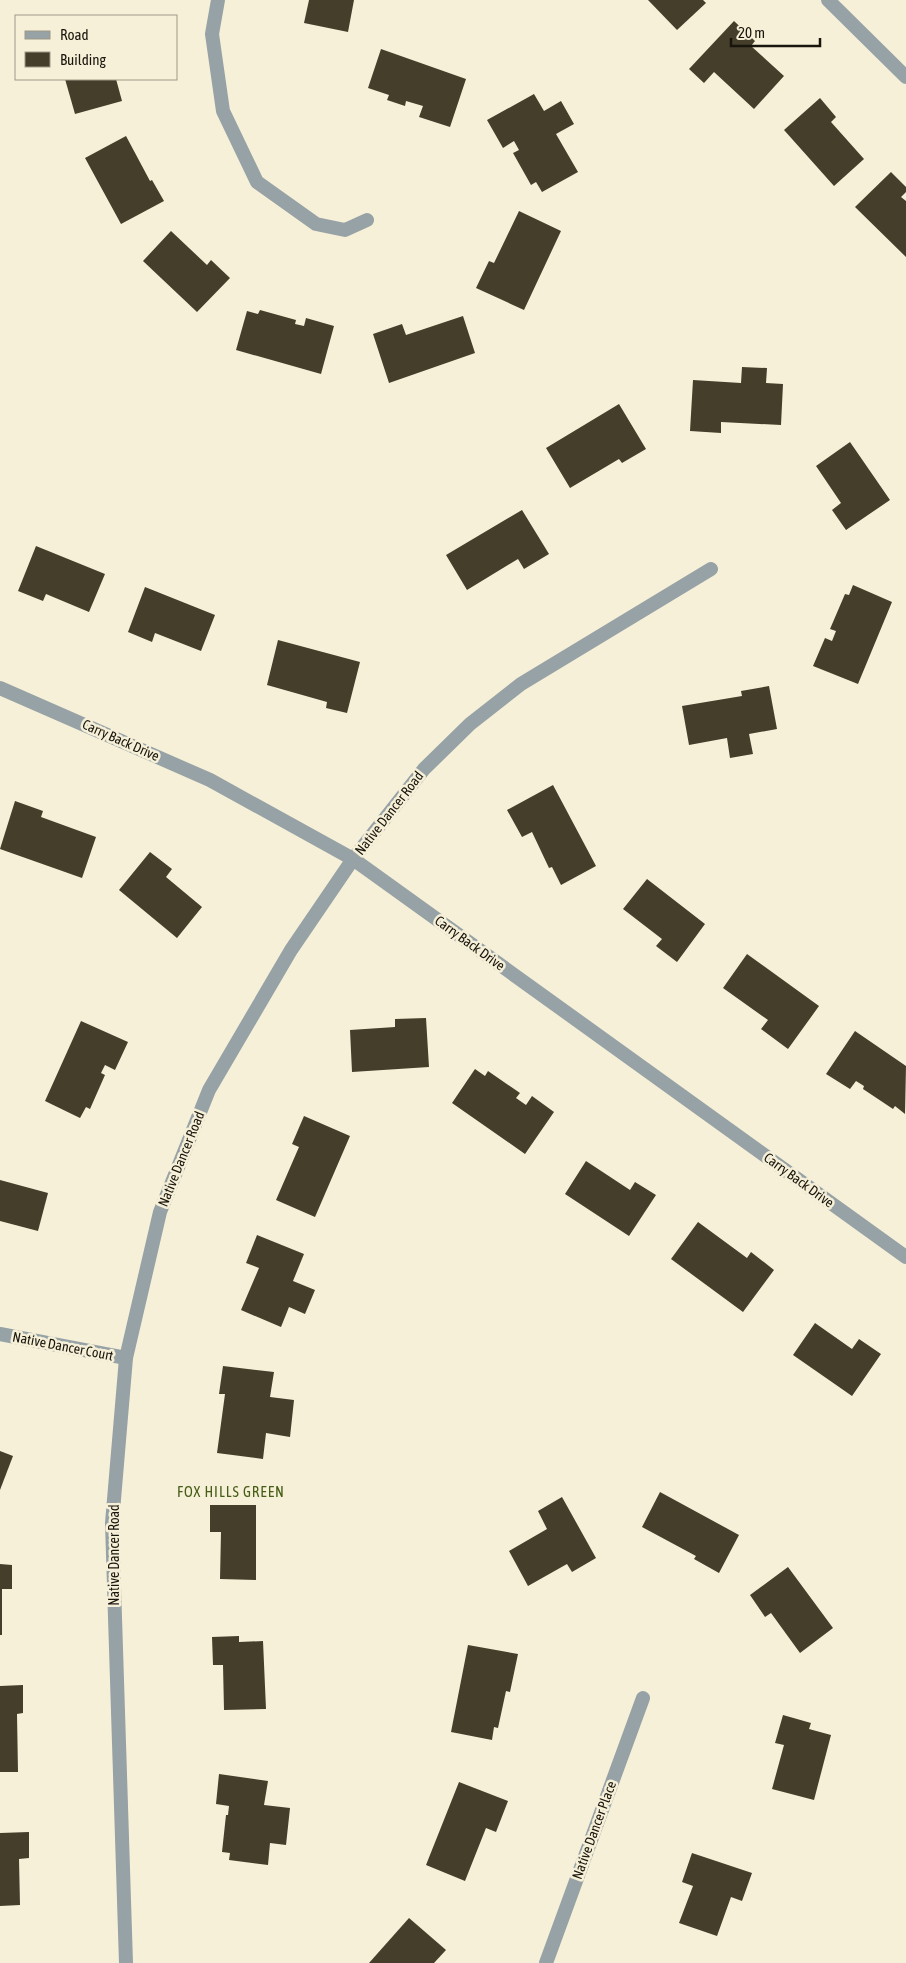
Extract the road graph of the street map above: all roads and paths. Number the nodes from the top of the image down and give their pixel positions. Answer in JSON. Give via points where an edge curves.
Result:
{"nodes":[{"id":1,"x":218,"y":0,"type":"edge"},
{"id":2,"x":828,"y":0,"type":"edge"},
{"id":3,"x":906,"y":77,"type":"edge"},
{"id":4,"x":367,"y":220,"type":"dead end"},
{"id":5,"x":711,"y":569,"type":"dead end"},
{"id":6,"x":0,"y":688,"type":"edge"},
{"id":7,"x":353,"y":859,"type":"junction"},
{"id":8,"x":906,"y":1257,"type":"edge"},
{"id":9,"x":0,"y":1334,"type":"edge"},
{"id":10,"x":126,"y":1358,"type":"junction"},
{"id":11,"x":643,"y":1698,"type":"dead end"},
{"id":12,"x":126,"y":1963,"type":"edge"},
{"id":13,"x":546,"y":1963,"type":"edge"}],
"edges":[{"from":1,"to":4,"type":"street","via":[[212,34],[222,111],[257,182],[316,224],[345,230]]},
{"from":2,"to":3,"type":"street"},
{"from":5,"to":7,"type":"street","name":"Native Dancer Road","via":[[521,684],[470,724],[424,769]]},
{"from":6,"to":7,"type":"street","name":"Carry Back Drive","via":[[210,780]]},
{"from":7,"to":8,"type":"street","name":"Carry Back Drive"},
{"from":7,"to":10,"type":"street","name":"Native Dancer Road","via":[[291,950],[209,1090],[160,1212]]},
{"from":9,"to":10,"type":"street","name":"Native Dancer Court"},
{"from":10,"to":12,"type":"street","name":"Native Dancer Road","via":[[112,1523]]},
{"from":11,"to":13,"type":"street","name":"Native Dancer Place"}]}
